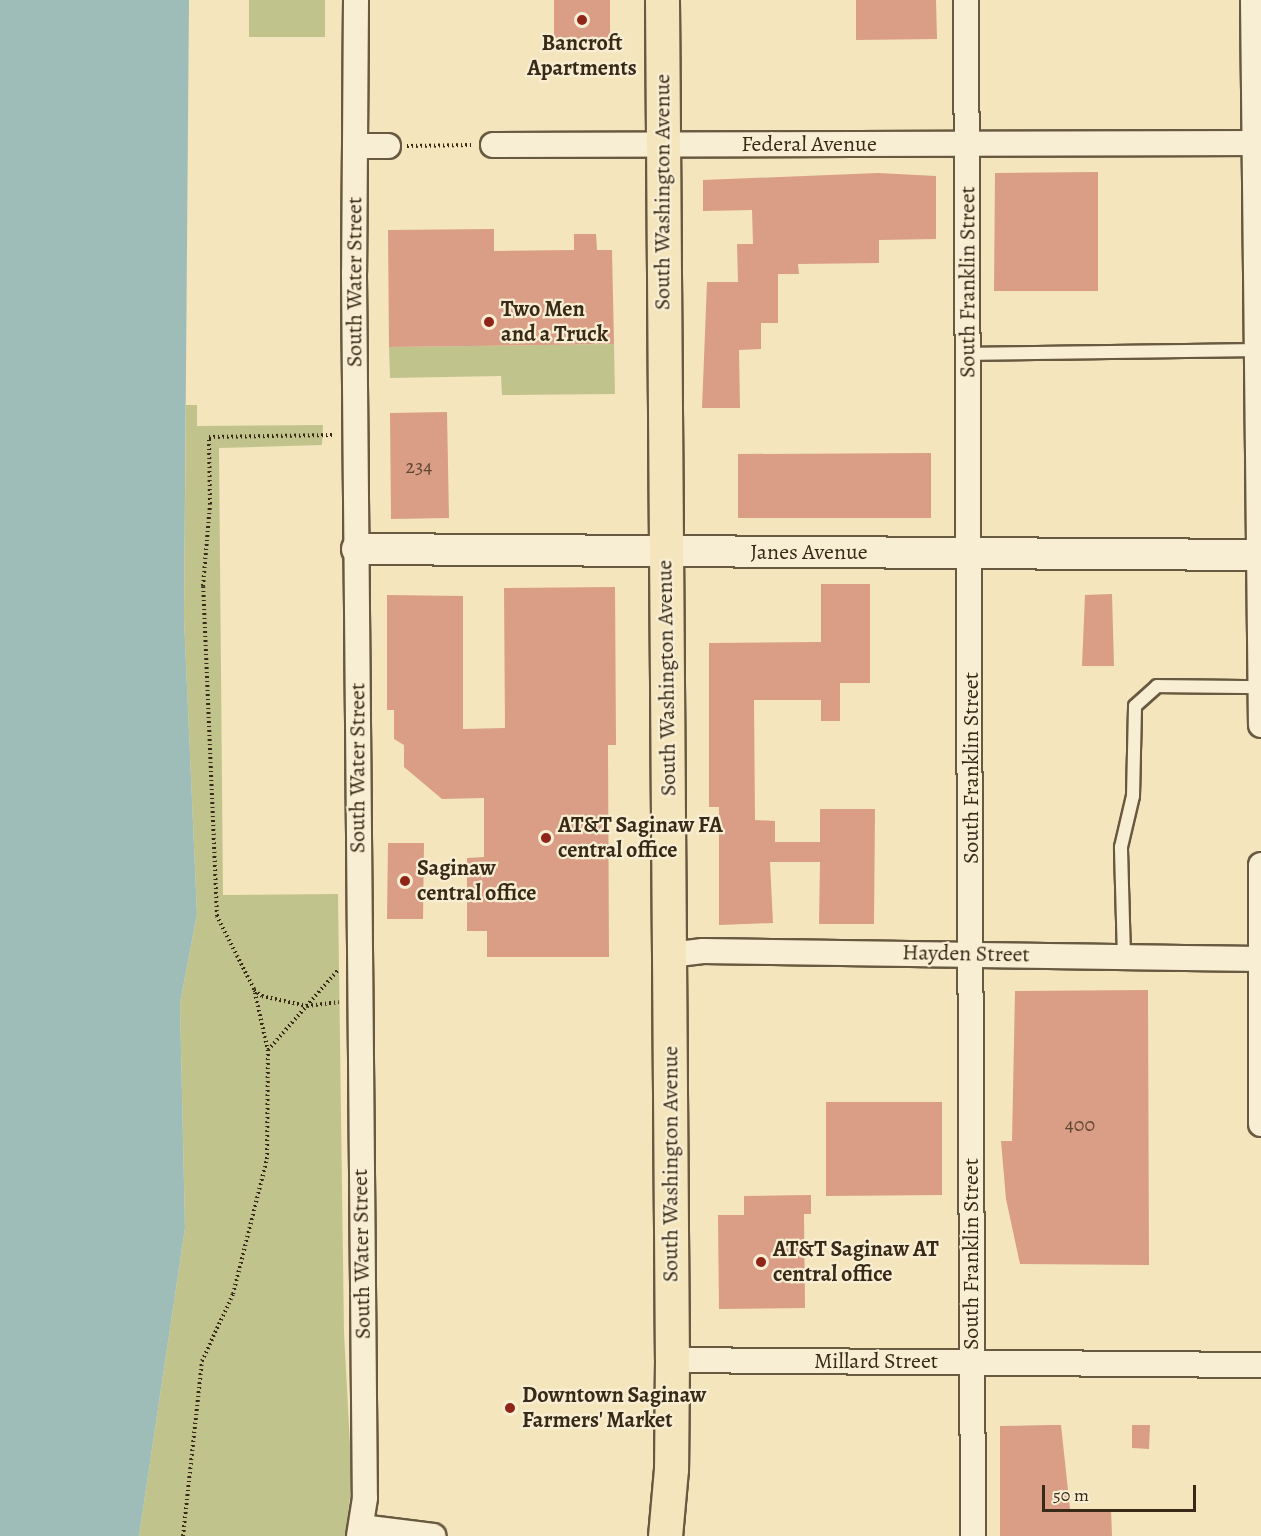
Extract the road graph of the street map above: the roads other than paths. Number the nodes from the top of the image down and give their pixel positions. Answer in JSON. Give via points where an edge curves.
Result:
{"nodes":[{"id":1,"x":356,"y":0,"type":"edge"},
{"id":2,"x":662,"y":0,"type":"edge"},
{"id":3,"x":966,"y":0,"type":"edge"},
{"id":4,"x":1253,"y":0,"type":"edge"},
{"id":5,"x":967,"y":143,"type":"junction"},
{"id":6,"x":1257,"y":143,"type":"edge"},
{"id":7,"x":493,"y":145,"type":"road end"},
{"id":8,"x":663,"y":145,"type":"junction"},
{"id":9,"x":356,"y":146,"type":"junction"},
{"id":10,"x":388,"y":146,"type":"road end"},
{"id":11,"x":1254,"y":350,"type":"junction"},
{"id":12,"x":968,"y":354,"type":"junction"},
{"id":13,"x":357,"y":549,"type":"junction"},
{"id":14,"x":968,"y":552,"type":"junction"},
{"id":15,"x":665,"y":553,"type":"junction"},
{"id":16,"x":1261,"y":555,"type":"edge"},
{"id":17,"x":1261,"y":687,"type":"edge"},
{"id":18,"x":1261,"y":725,"type":"edge"},
{"id":19,"x":1261,"y":865,"type":"edge"},
{"id":20,"x":972,"y":953,"type":"junction"},
{"id":21,"x":670,"y":955,"type":"junction"},
{"id":22,"x":1124,"y":957,"type":"junction"},
{"id":23,"x":1260,"y":959,"type":"edge"},
{"id":24,"x":1261,"y":1124,"type":"edge"},
{"id":25,"x":672,"y":1360,"type":"junction"},
{"id":26,"x":972,"y":1363,"type":"junction"},
{"id":27,"x":1261,"y":1365,"type":"edge"},
{"id":28,"x":360,"y":1532,"type":"edge"},
{"id":29,"x":433,"y":1536,"type":"edge"},
{"id":30,"x":665,"y":1536,"type":"edge"},
{"id":31,"x":973,"y":1536,"type":"edge"}],
"edges":[{"from":1,"to":9,"type":"street","name":"South Water Street"},
{"from":2,"to":8,"type":"main road","name":"South Washington Avenue"},
{"from":3,"to":5,"type":"street","name":"South Franklin Street"},
{"from":4,"to":6,"type":"street"},
{"from":5,"to":6,"type":"street","name":"Federal Avenue"},
{"from":5,"to":8,"type":"street","name":"Federal Avenue"},
{"from":5,"to":12,"type":"street","name":"South Franklin Street"},
{"from":6,"to":11,"type":"street"},
{"from":7,"to":8,"type":"street","name":"Federal Avenue"},
{"from":8,"to":15,"type":"main road","name":"South Washington Avenue"},
{"from":9,"to":10,"type":"street"},
{"from":9,"to":13,"type":"street","name":"South Water Street"},
{"from":11,"to":12,"type":"lane"},
{"from":11,"to":16,"type":"street"},
{"from":12,"to":14,"type":"street","name":"South Franklin Street"},
{"from":13,"to":15,"type":"street","name":"Janes Avenue"},
{"from":13,"to":28,"type":"street","name":"South Water Street","via":[[365,1498]]},
{"from":14,"to":15,"type":"street","name":"Janes Avenue"},
{"from":14,"to":16,"type":"street","name":"Janes Avenue"},
{"from":14,"to":20,"type":"street","name":"South Franklin Street"},
{"from":15,"to":21,"type":"main road","name":"South Washington Avenue"},
{"from":16,"to":17,"type":"street"},
{"from":17,"to":18,"type":"street"},
{"from":17,"to":22,"type":"lane","via":[[1157,686],[1135,705],[1133,796],[1121,847]]},
{"from":19,"to":23,"type":"street"},
{"from":20,"to":21,"type":"street","name":"Hayden Street","via":[[703,951]]},
{"from":20,"to":22,"type":"street","name":"Hayden Street"},
{"from":20,"to":26,"type":"street","name":"South Franklin Street"},
{"from":21,"to":25,"type":"main road","name":"South Washington Avenue"},
{"from":22,"to":23,"type":"street","name":"Hayden Street"},
{"from":23,"to":24,"type":"street"},
{"from":25,"to":26,"type":"street","name":"Millard Street"},
{"from":25,"to":30,"type":"main road","name":"South Washington Avenue","via":[[671,1469]]},
{"from":26,"to":27,"type":"street","name":"Millard Street"},
{"from":26,"to":31,"type":"street","name":"South Franklin Street"},
{"from":28,"to":29,"type":"street"}]}
